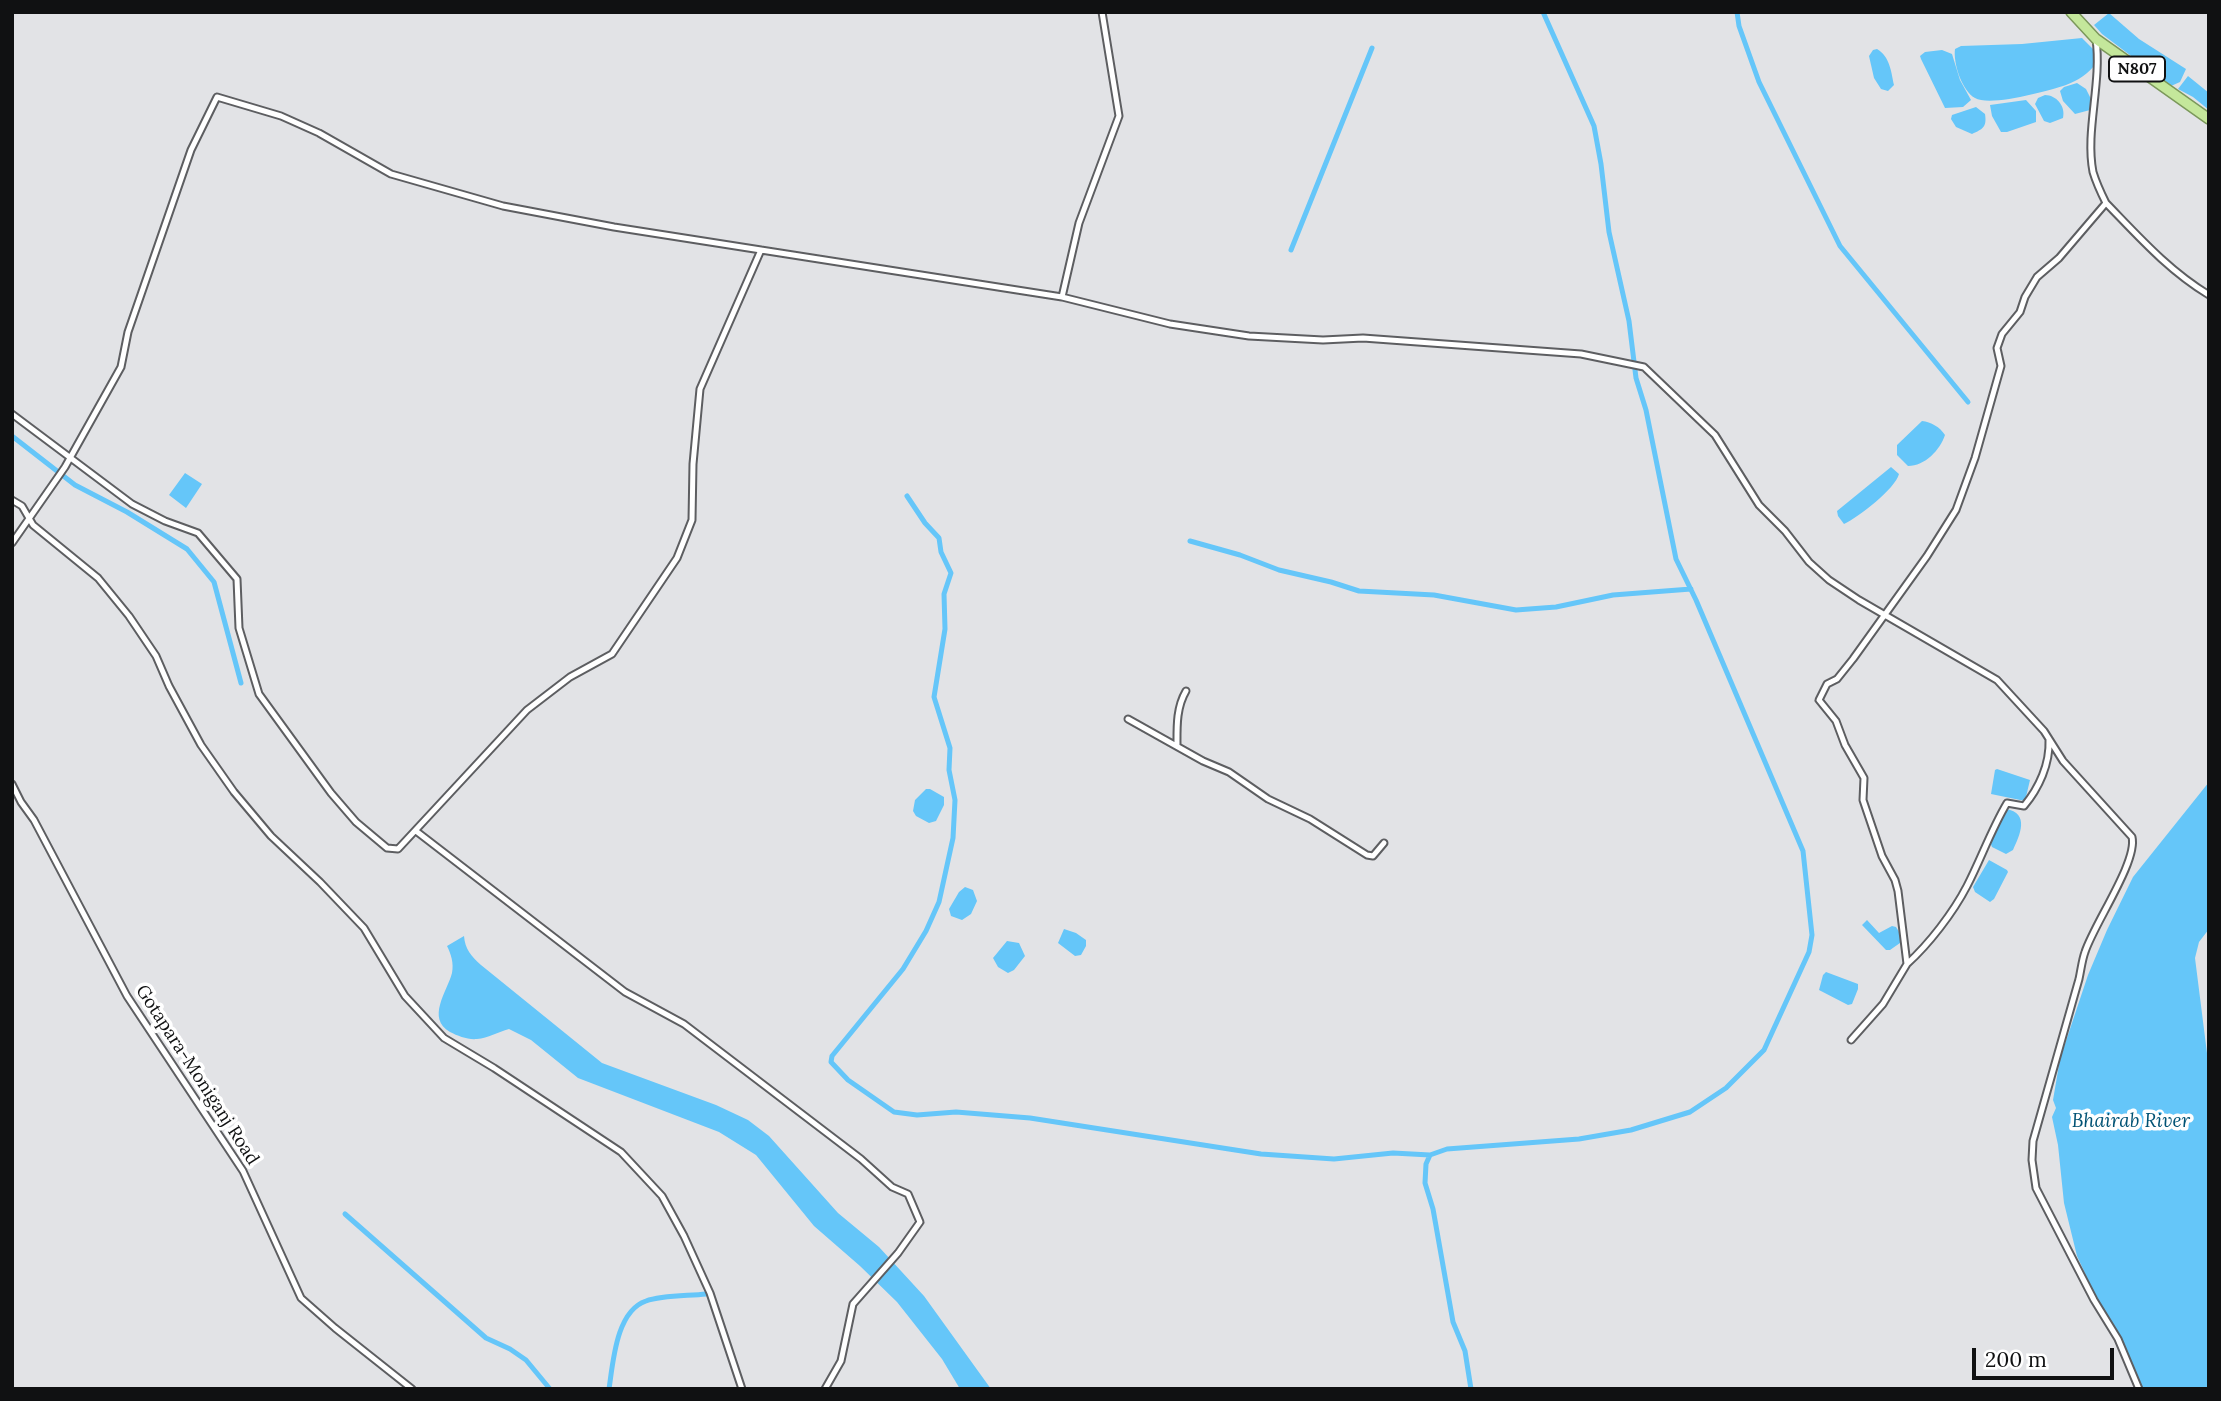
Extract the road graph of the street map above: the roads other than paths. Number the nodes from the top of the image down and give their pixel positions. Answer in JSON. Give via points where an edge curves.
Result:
{"nodes":[{"id":1,"x":1102,"y":12,"type":"edge"},
{"id":2,"x":2071,"y":12,"type":"edge"},
{"id":3,"x":2096,"y":39,"type":"junction"},
{"id":4,"x":2209,"y":119,"type":"edge"},
{"id":5,"x":2106,"y":203,"type":"junction"},
{"id":6,"x":761,"y":250,"type":"junction"},
{"id":7,"x":2209,"y":295,"type":"edge"},
{"id":8,"x":1062,"y":297,"type":"junction"},
{"id":9,"x":12,"y":414,"type":"edge"},
{"id":10,"x":69,"y":456,"type":"junction"},
{"id":11,"x":12,"y":500,"type":"edge"},
{"id":12,"x":29,"y":518,"type":"junction"},
{"id":13,"x":12,"y":543,"type":"edge"},
{"id":14,"x":1883,"y":614,"type":"junction"},
{"id":15,"x":1186,"y":691,"type":"dead end"},
{"id":16,"x":1128,"y":719,"type":"dead end"},
{"id":17,"x":2049,"y":739,"type":"junction"},
{"id":18,"x":1177,"y":746,"type":"junction"},
{"id":19,"x":12,"y":784,"type":"edge"},
{"id":20,"x":416,"y":831,"type":"junction"},
{"id":21,"x":1384,"y":843,"type":"dead end"},
{"id":22,"x":1907,"y":964,"type":"junction"},
{"id":23,"x":1851,"y":1040,"type":"dead end"},
{"id":24,"x":412,"y":1389,"type":"edge"},
{"id":25,"x":742,"y":1389,"type":"edge"},
{"id":26,"x":825,"y":1389,"type":"edge"},
{"id":27,"x":2139,"y":1389,"type":"edge"}],
"edges":[{"from":1,"to":8,"type":"street","via":[[1119,116],[1079,223]]},
{"from":2,"to":3,"type":"highway","number":"N807"},
{"from":3,"to":4,"type":"highway","number":"N807"},
{"from":3,"to":5,"type":"street","via":[[2093,172]]},
{"from":5,"to":7,"type":"street","via":[[2163,262]]},
{"from":5,"to":14,"type":"street","via":[[2059,258],[2036,277],[2020,312],[2002,334],[1997,348],[2001,366],[1956,510]]},
{"from":6,"to":8,"type":"street"},
{"from":6,"to":10,"type":"street","via":[[503,206],[391,174],[281,116],[217,97],[191,150],[128,332],[121,367]]},
{"from":6,"to":20,"type":"street","via":[[700,390],[692,520],[677,558],[612,654],[570,677],[527,710]]},
{"from":8,"to":14,"type":"street","via":[[1170,324],[1249,336],[1363,338],[1581,354],[1644,367],[1715,435],[1759,505],[1810,562],[1829,580]]},
{"from":9,"to":10,"type":"street"},
{"from":10,"to":12,"type":"street"},
{"from":10,"to":20,"type":"street","via":[[132,504],[198,533],[237,579],[239,628],[259,694],[307,760],[356,822],[387,848],[398,849]]},
{"from":11,"to":12,"type":"street"},
{"from":12,"to":13,"type":"street"},
{"from":12,"to":25,"type":"street","via":[[98,578],[129,616],[156,656],[201,745],[234,792],[271,836],[364,928],[405,996],[444,1038],[621,1152],[662,1196],[710,1293]]},
{"from":14,"to":17,"type":"street","via":[[1997,680]]},
{"from":14,"to":22,"type":"street","via":[[1819,700],[1836,721],[1864,778],[1863,800],[1899,891]]},
{"from":15,"to":18,"type":"street","via":[[1179,708]]},
{"from":16,"to":18,"type":"street"},
{"from":17,"to":22,"type":"street","via":[[2046,766],[2029,800],[2024,806],[2007,803],[1966,887]]},
{"from":17,"to":27,"type":"street","via":[[2134,843],[2085,952],[2033,1141],[2032,1160],[2036,1188],[2118,1339]]},
{"from":18,"to":21,"type":"street","via":[[1367,855],[1373,856]]},
{"from":19,"to":24,"type":"street","name":"Gotapara-Moniganj Road","via":[[127,996],[243,1171],[301,1298]]},
{"from":20,"to":26,"type":"street","via":[[625,992],[684,1024],[892,1187],[908,1194],[920,1222],[859,1296],[849,1315],[841,1361]]},
{"from":22,"to":23,"type":"street","via":[[1883,1004]]}]}
